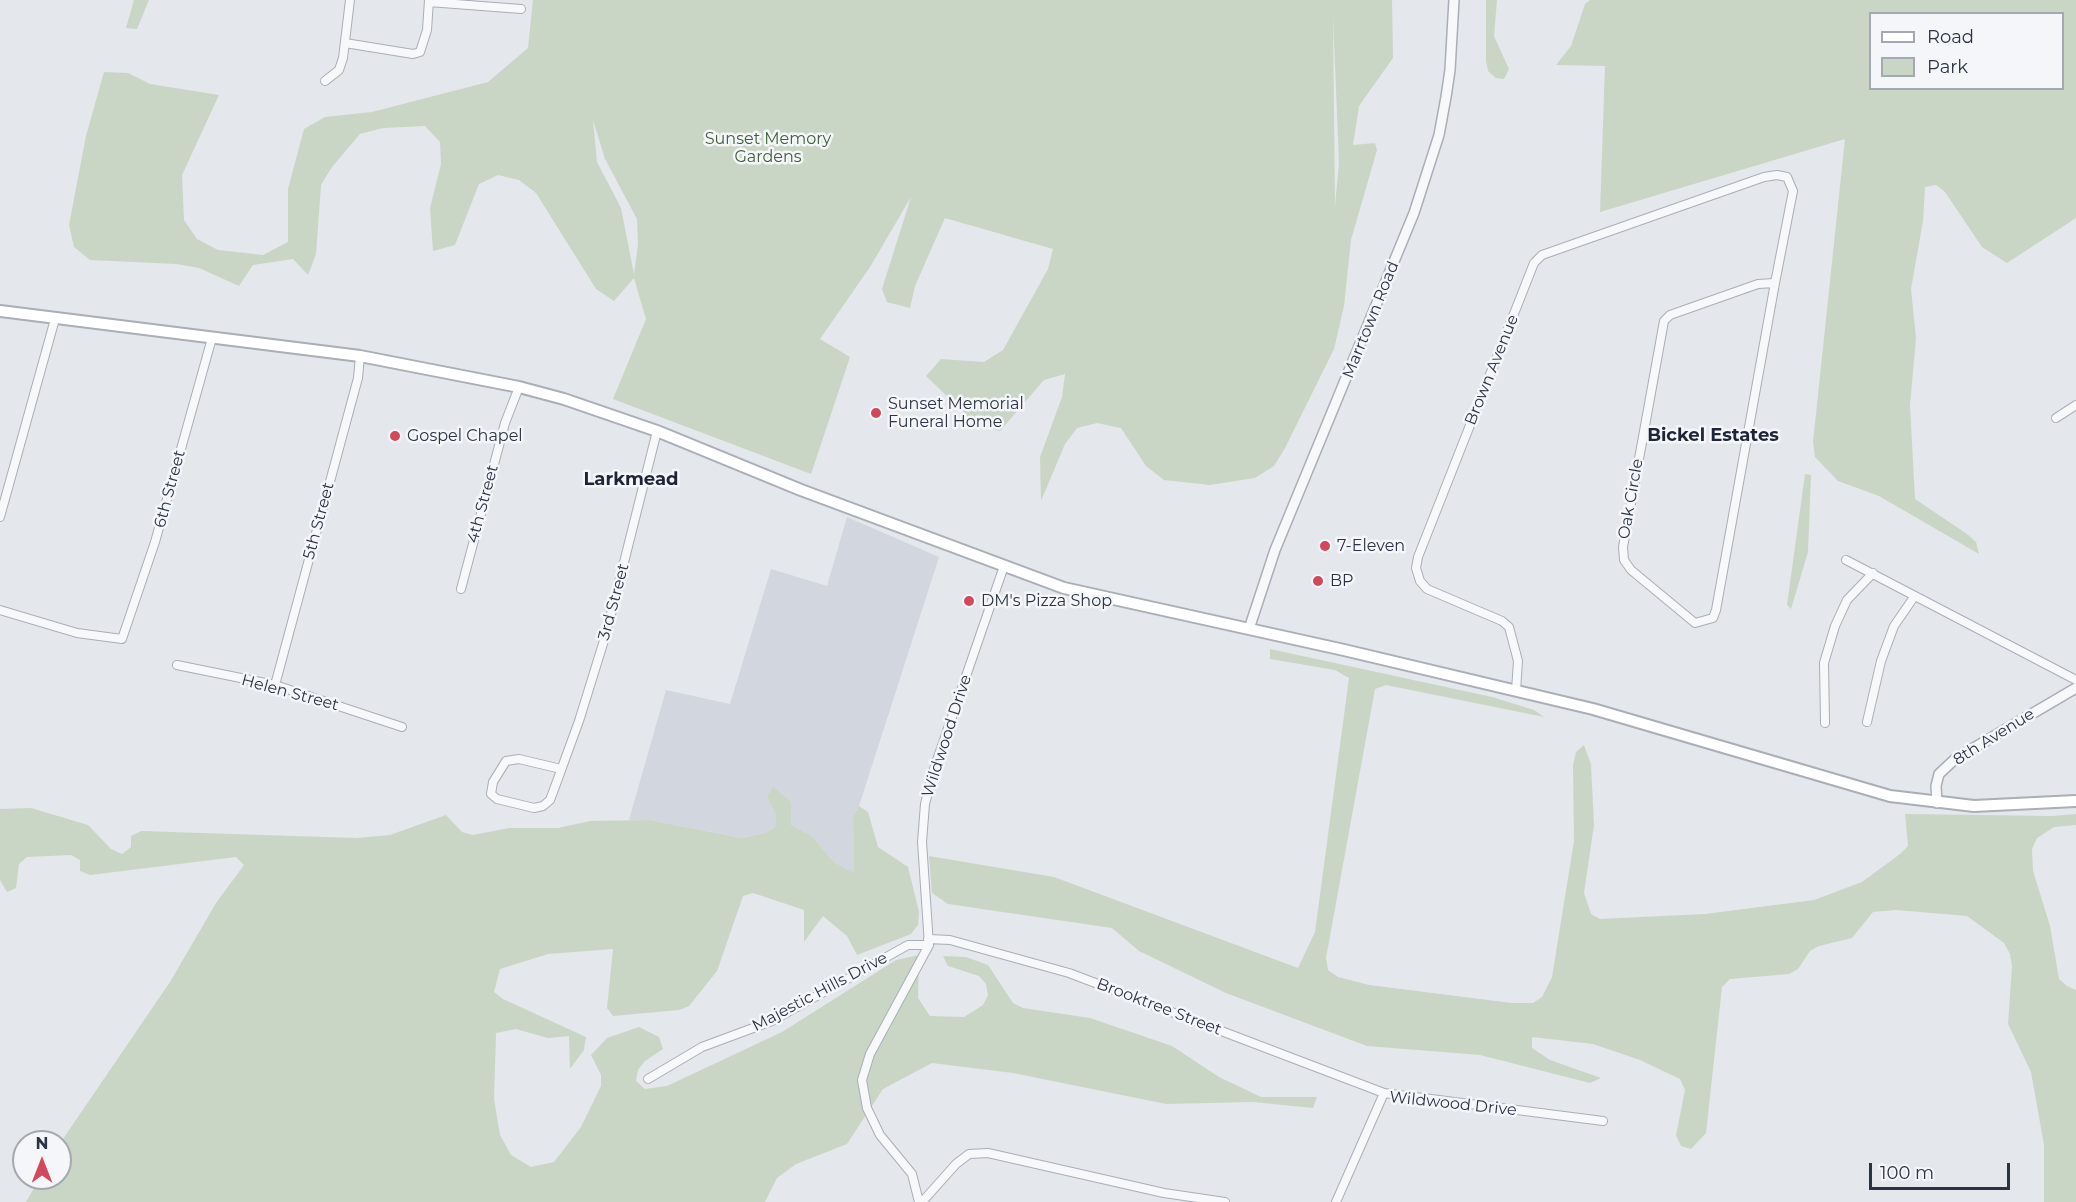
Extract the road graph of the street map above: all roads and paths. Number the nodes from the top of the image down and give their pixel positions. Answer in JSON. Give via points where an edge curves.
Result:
{"nodes":[{"id":1,"x":350,"y":0,"type":"edge"},
{"id":2,"x":1454,"y":0,"type":"edge"},
{"id":3,"x":429,"y":1,"type":"edge"},
{"id":4,"x":521,"y":9,"type":"dead end"},
{"id":5,"x":345,"y":44,"type":"junction"},
{"id":6,"x":325,"y":81,"type":"dead end"},
{"id":7,"x":1791,"y":184,"type":"joint"},
{"id":8,"x":1775,"y":284,"type":"junction"},
{"id":9,"x":0,"y":311,"type":"edge"},
{"id":10,"x":55,"y":319,"type":"junction"},
{"id":11,"x":212,"y":338,"type":"junction"},
{"id":12,"x":360,"y":356,"type":"junction"},
{"id":13,"x":519,"y":387,"type":"junction"},
{"id":14,"x":2076,"y":405,"type":"edge"},
{"id":15,"x":2056,"y":418,"type":"dead end"},
{"id":16,"x":657,"y":431,"type":"junction"},
{"id":17,"x":0,"y":517,"type":"edge"},
{"id":18,"x":1846,"y":560,"type":"dead end"},
{"id":19,"x":1004,"y":566,"type":"junction"},
{"id":20,"x":1873,"y":573,"type":"junction"},
{"id":21,"x":461,"y":589,"type":"dead end"},
{"id":22,"x":1914,"y":597,"type":"junction"},
{"id":23,"x":0,"y":610,"type":"edge"},
{"id":24,"x":1250,"y":629,"type":"junction"},
{"id":25,"x":177,"y":665,"type":"dead end"},
{"id":26,"x":2076,"y":680,"type":"edge"},
{"id":27,"x":275,"y":686,"type":"junction"},
{"id":28,"x":2076,"y":688,"type":"edge"},
{"id":29,"x":1516,"y":691,"type":"junction"},
{"id":30,"x":1867,"y":722,"type":"dead end"},
{"id":31,"x":1825,"y":723,"type":"dead end"},
{"id":32,"x":402,"y":727,"type":"dead end"},
{"id":33,"x":561,"y":770,"type":"junction"},
{"id":34,"x":2076,"y":801,"type":"edge"},
{"id":35,"x":1937,"y":803,"type":"junction"},
{"id":36,"x":928,"y":942,"type":"junction"},
{"id":37,"x":648,"y":1079,"type":"dead end"},
{"id":38,"x":1384,"y":1093,"type":"junction"},
{"id":39,"x":1603,"y":1121,"type":"dead end"},
{"id":40,"x":920,"y":1202,"type":"edge"},
{"id":41,"x":1225,"y":1202,"type":"edge"},
{"id":42,"x":1336,"y":1202,"type":"edge"}],
"edges":[{"from":1,"to":5,"type":"street"},
{"from":2,"to":24,"type":"street","name":"Marrtown Road","via":[[1446,98],[1439,135],[1414,213],[1275,550]]},
{"from":3,"to":4,"type":"street"},
{"from":3,"to":5,"type":"street","via":[[427,30],[420,52]]},
{"from":5,"to":6,"type":"street","via":[[339,70]]},
{"from":7,"to":8,"type":"street","name":"Oak Circle","via":[[1793,192]]},
{"from":7,"to":29,"type":"street","name":"Brown Avenue","via":[[1786,177],[1764,177],[1542,255],[1534,263],[1416,568],[1427,589],[1509,627],[1518,661]]},
{"from":8,"to":8,"type":"street","name":"Oak Circle","via":[[1758,284],[1671,315],[1664,321],[1623,547],[1624,560],[1695,623],[1713,618],[1716,610]]},
{"from":9,"to":10,"type":"main road"},
{"from":10,"to":11,"type":"main road"},
{"from":10,"to":17,"type":"street"},
{"from":11,"to":12,"type":"main road"},
{"from":11,"to":23,"type":"street","name":"6th Street","via":[[155,542],[122,639],[77,633]]},
{"from":12,"to":13,"type":"main road"},
{"from":12,"to":27,"type":"street","name":"5th Street","via":[[358,378]]},
{"from":13,"to":16,"type":"main road"},
{"from":13,"to":21,"type":"street","name":"4th Street","via":[[505,423]]},
{"from":14,"to":15,"type":"street"},
{"from":16,"to":19,"type":"main road","via":[[808,493]]},
{"from":16,"to":33,"type":"street","name":"3rd Street","via":[[606,634]]},
{"from":18,"to":20,"type":"street"},
{"from":19,"to":24,"type":"main road","via":[[1064,588]]},
{"from":19,"to":36,"type":"street","name":"Wildwood Drive","via":[[925,804],[922,842]]},
{"from":20,"to":22,"type":"street"},
{"from":20,"to":31,"type":"street","via":[[1847,600],[1835,626],[1824,663]]},
{"from":22,"to":26,"type":"street"},
{"from":22,"to":30,"type":"street","via":[[1894,626],[1881,661]]},
{"from":24,"to":29,"type":"main road"},
{"from":25,"to":27,"type":"street","name":"Helen Street"},
{"from":27,"to":32,"type":"street","name":"Helen Street"},
{"from":28,"to":35,"type":"street","name":"8th Avenue","via":[[1955,759],[1939,774]]},
{"from":29,"to":35,"type":"main road","via":[[1673,732],[1853,788]]},
{"from":33,"to":33,"type":"street","name":"3rd Street","via":[[550,800],[543,806],[534,808],[491,794],[493,782],[506,761],[519,759]]},
{"from":34,"to":35,"type":"main road","via":[[2006,807]]},
{"from":36,"to":37,"type":"street","name":"Majestic Hills Drive","via":[[908,945],[772,1021],[702,1047]]},
{"from":36,"to":38,"type":"street","name":"Brooktree Street","via":[[950,940],[1068,973]]},
{"from":36,"to":40,"type":"street","via":[[870,1054],[862,1080],[867,1108],[880,1135],[912,1174]]},
{"from":38,"to":39,"type":"street","name":"Wildwood Drive"},
{"from":38,"to":42,"type":"street","name":"Wildwood Drive"},
{"from":40,"to":41,"type":"street","via":[[969,1154],[988,1154],[1164,1193]]}]}
